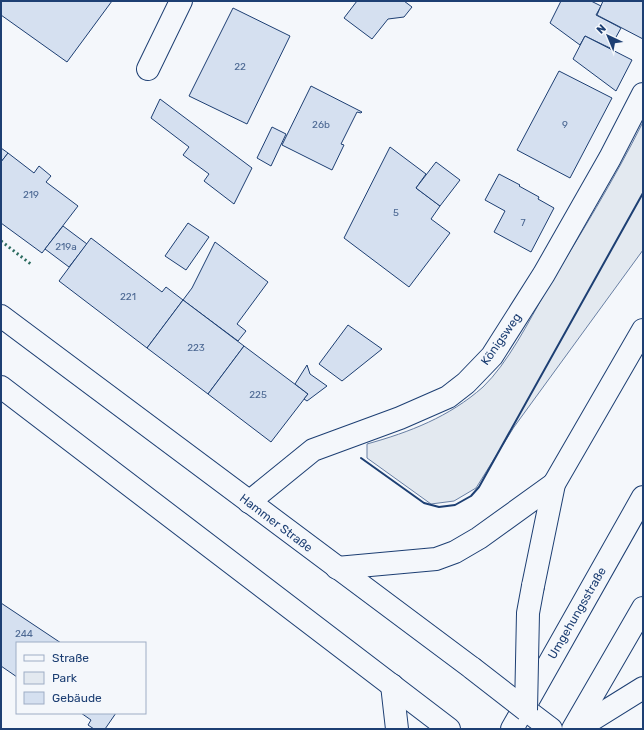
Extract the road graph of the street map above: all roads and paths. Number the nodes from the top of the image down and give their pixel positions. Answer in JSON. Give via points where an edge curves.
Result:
{"nodes":[{"id":1,"x":181,"y":1,"type":"edge"},
{"id":2,"x":148,"y":68,"type":"dead end"},
{"id":3,"x":643,"y":94,"type":"edge"},
{"id":4,"x":1,"y":316,"type":"edge"},
{"id":5,"x":643,"y":330,"type":"edge"},
{"id":6,"x":1,"y":387,"type":"edge"},
{"id":7,"x":554,"y":484,"type":"junction"},
{"id":8,"x":643,"y":497,"type":"edge"},
{"id":9,"x":249,"y":502,"type":"junction"},
{"id":10,"x":337,"y":568,"type":"junction"},
{"id":11,"x":643,"y":608,"type":"edge"},
{"id":12,"x":392,"y":685,"type":"junction"},
{"id":13,"x":643,"y":688,"type":"edge"},
{"id":14,"x":526,"y":720,"type":"edge"},
{"id":15,"x":444,"y":725,"type":"edge"},
{"id":16,"x":397,"y":729,"type":"edge"},
{"id":17,"x":512,"y":729,"type":"edge"},
{"id":18,"x":551,"y":729,"type":"edge"},
{"id":19,"x":573,"y":729,"type":"edge"},
{"id":20,"x":577,"y":729,"type":"edge"}],
"edges":[{"from":1,"to":2,"type":"main road"},
{"from":3,"to":9,"type":"main road","name":"Königsweg","via":[[544,274],[492,356],[466,384],[448,397],[400,418],[313,450]]},
{"from":4,"to":9,"type":"main road","name":"Hammer Straße"},
{"from":5,"to":7,"type":"main road"},
{"from":6,"to":12,"type":"main road"},
{"from":7,"to":10,"type":"main road","via":[[479,538],[455,552],[436,559]]},
{"from":7,"to":14,"type":"main road","bridge":true,"via":[[528,612]]},
{"from":8,"to":17,"type":"main road","name":"Umgehungsstraße"},
{"from":9,"to":10,"type":"main road","name":"Hammer Straße"},
{"from":10,"to":14,"type":"main road","name":"Hammer Straße","bridge":true,"via":[[472,668]]},
{"from":11,"to":19,"type":"main road"},
{"from":12,"to":15,"type":"main road"},
{"from":12,"to":16,"type":"main road"},
{"from":13,"to":20,"type":"main road"},
{"from":14,"to":18,"type":"main road","name":"Hammer Straße"}]}
